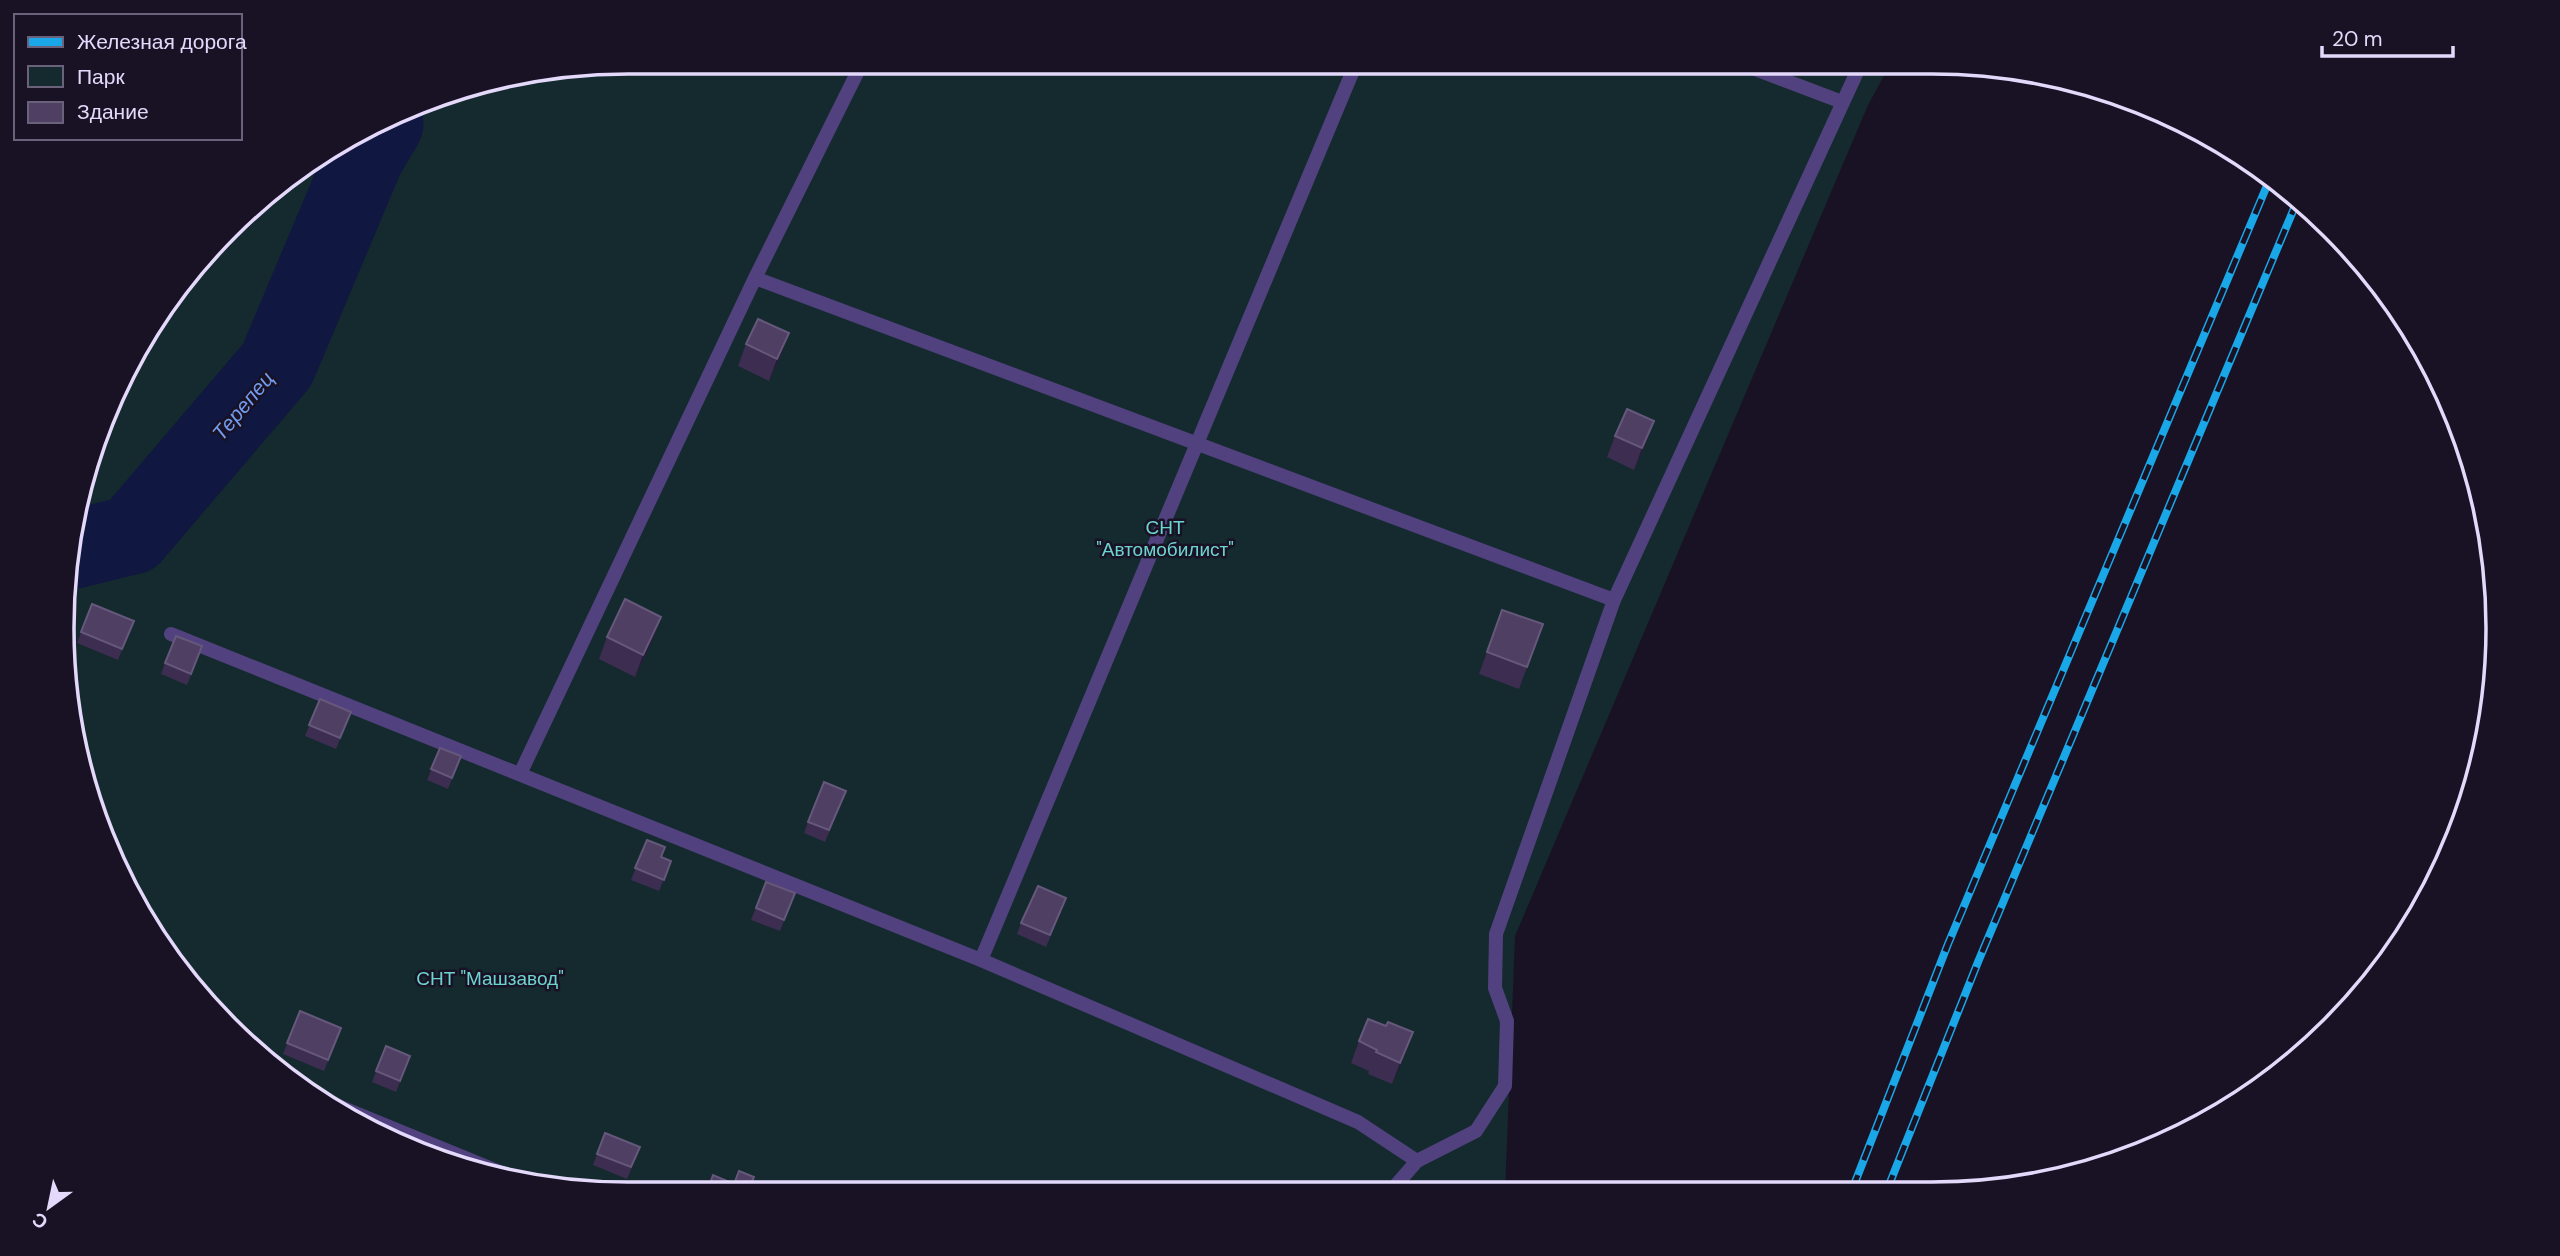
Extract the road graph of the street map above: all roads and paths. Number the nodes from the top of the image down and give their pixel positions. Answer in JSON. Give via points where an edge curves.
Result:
{"nodes":[{"id":1,"x":857,"y":74,"type":"edge"},
{"id":2,"x":1352,"y":74,"type":"edge"},
{"id":3,"x":1768,"y":74,"type":"edge"},
{"id":4,"x":1856,"y":74,"type":"edge"},
{"id":5,"x":1842,"y":102,"type":"junction"},
{"id":6,"x":755,"y":278,"type":"junction"},
{"id":7,"x":1198,"y":445,"type":"junction"},
{"id":8,"x":1614,"y":600,"type":"junction"},
{"id":9,"x":171,"y":634,"type":"dead end"},
{"id":10,"x":520,"y":774,"type":"junction"},
{"id":11,"x":981,"y":960,"type":"junction"},
{"id":12,"x":378,"y":1122,"type":"edge"},
{"id":13,"x":463,"y":1157,"type":"edge"},
{"id":14,"x":1417,"y":1161,"type":"junction"},
{"id":15,"x":1399,"y":1182,"type":"edge"}],
"edges":[{"from":1,"to":6,"type":"lane"},
{"from":2,"to":7,"type":"lane"},
{"from":3,"to":5,"type":"lane"},
{"from":4,"to":5,"type":"lane"},
{"from":5,"to":8,"type":"lane"},
{"from":6,"to":7,"type":"lane"},
{"from":6,"to":10,"type":"lane"},
{"from":7,"to":8,"type":"lane"},
{"from":7,"to":11,"type":"lane"},
{"from":8,"to":14,"type":"lane","via":[[1496,934],[1495,988],[1507,1021],[1505,1086],[1476,1130]]},
{"from":9,"to":10,"type":"lane"},
{"from":10,"to":11,"type":"lane"},
{"from":11,"to":14,"type":"lane","via":[[1358,1122]]},
{"from":12,"to":13,"type":"lane"},
{"from":14,"to":15,"type":"lane"}]}
